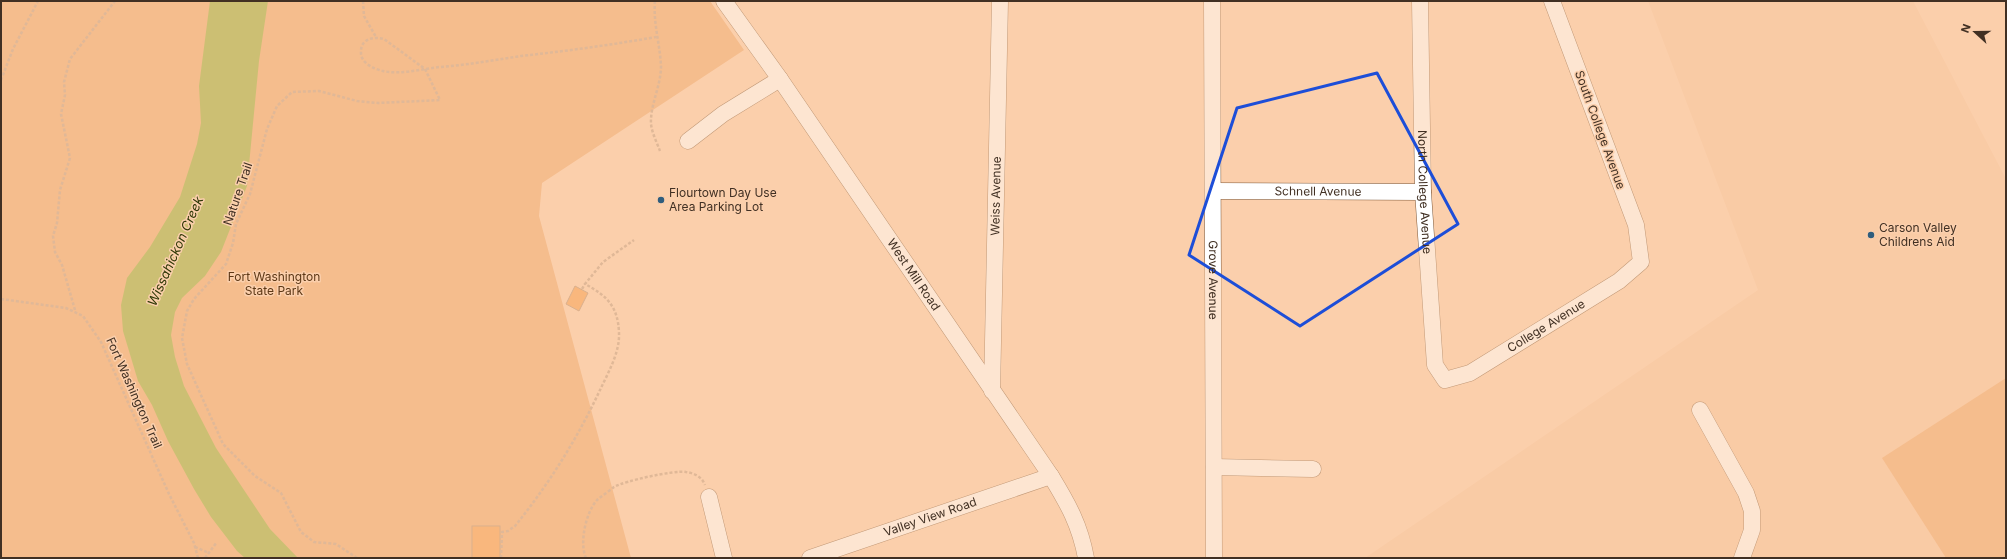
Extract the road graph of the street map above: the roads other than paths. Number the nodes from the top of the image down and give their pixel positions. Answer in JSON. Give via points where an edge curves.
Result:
{"nodes":[{"id":1,"x":724,"y":1,"type":"edge"},
{"id":2,"x":1000,"y":1,"type":"edge"},
{"id":3,"x":1212,"y":1,"type":"edge"},
{"id":4,"x":1420,"y":1,"type":"edge"},
{"id":5,"x":1552,"y":1,"type":"edge"},
{"id":6,"x":780,"y":79,"type":"junction"},
{"id":7,"x":688,"y":141,"type":"dead end"},
{"id":8,"x":1213,"y":191,"type":"junction"},
{"id":9,"x":1423,"y":192,"type":"junction"},
{"id":10,"x":1641,"y":262,"type":"joint"},
{"id":11,"x":1445,"y":380,"type":"joint"},
{"id":12,"x":992,"y":391,"type":"junction"},
{"id":13,"x":1700,"y":410,"type":"dead end"},
{"id":14,"x":1214,"y":467,"type":"junction"},
{"id":15,"x":1313,"y":469,"type":"dead end"},
{"id":16,"x":1051,"y":476,"type":"junction"},
{"id":17,"x":709,"y":497,"type":"road end"},
{"id":18,"x":724,"y":558,"type":"edge"},
{"id":19,"x":810,"y":558,"type":"edge"},
{"id":20,"x":1086,"y":558,"type":"edge"},
{"id":21,"x":1214,"y":558,"type":"edge"},
{"id":22,"x":1742,"y":558,"type":"edge"}],
"edges":[{"from":1,"to":6,"type":"street","name":"West Mill Road"},
{"from":2,"to":12,"type":"street","name":"Weiss Avenue"},
{"from":3,"to":8,"type":"street","name":"Grove Avenue"},
{"from":4,"to":9,"type":"street","name":"North College Avenue"},
{"from":5,"to":10,"type":"street","name":"South College Avenue","via":[[1636,225]]},
{"from":6,"to":7,"type":"street","via":[[722,114]]},
{"from":6,"to":12,"type":"street","name":"West Mill Road"},
{"from":8,"to":9,"type":"street","name":"Schnell Avenue"},
{"from":8,"to":14,"type":"street","name":"Grove Avenue"},
{"from":9,"to":11,"type":"street","name":"North College Avenue","via":[[1435,365]]},
{"from":10,"to":11,"type":"street","name":"College Avenue","via":[[1619,281],[1470,373]]},
{"from":12,"to":16,"type":"street","name":"West Mill Road"},
{"from":13,"to":22,"type":"street","via":[[1746,493],[1752,511],[1752,530]]},
{"from":14,"to":15,"type":"street"},
{"from":14,"to":21,"type":"street","name":"Grove Avenue"},
{"from":16,"to":19,"type":"street","name":"Valley View Road"},
{"from":16,"to":20,"type":"street","name":"West Mill Road","via":[[1078,523]]},
{"from":17,"to":18,"type":"street"}]}
